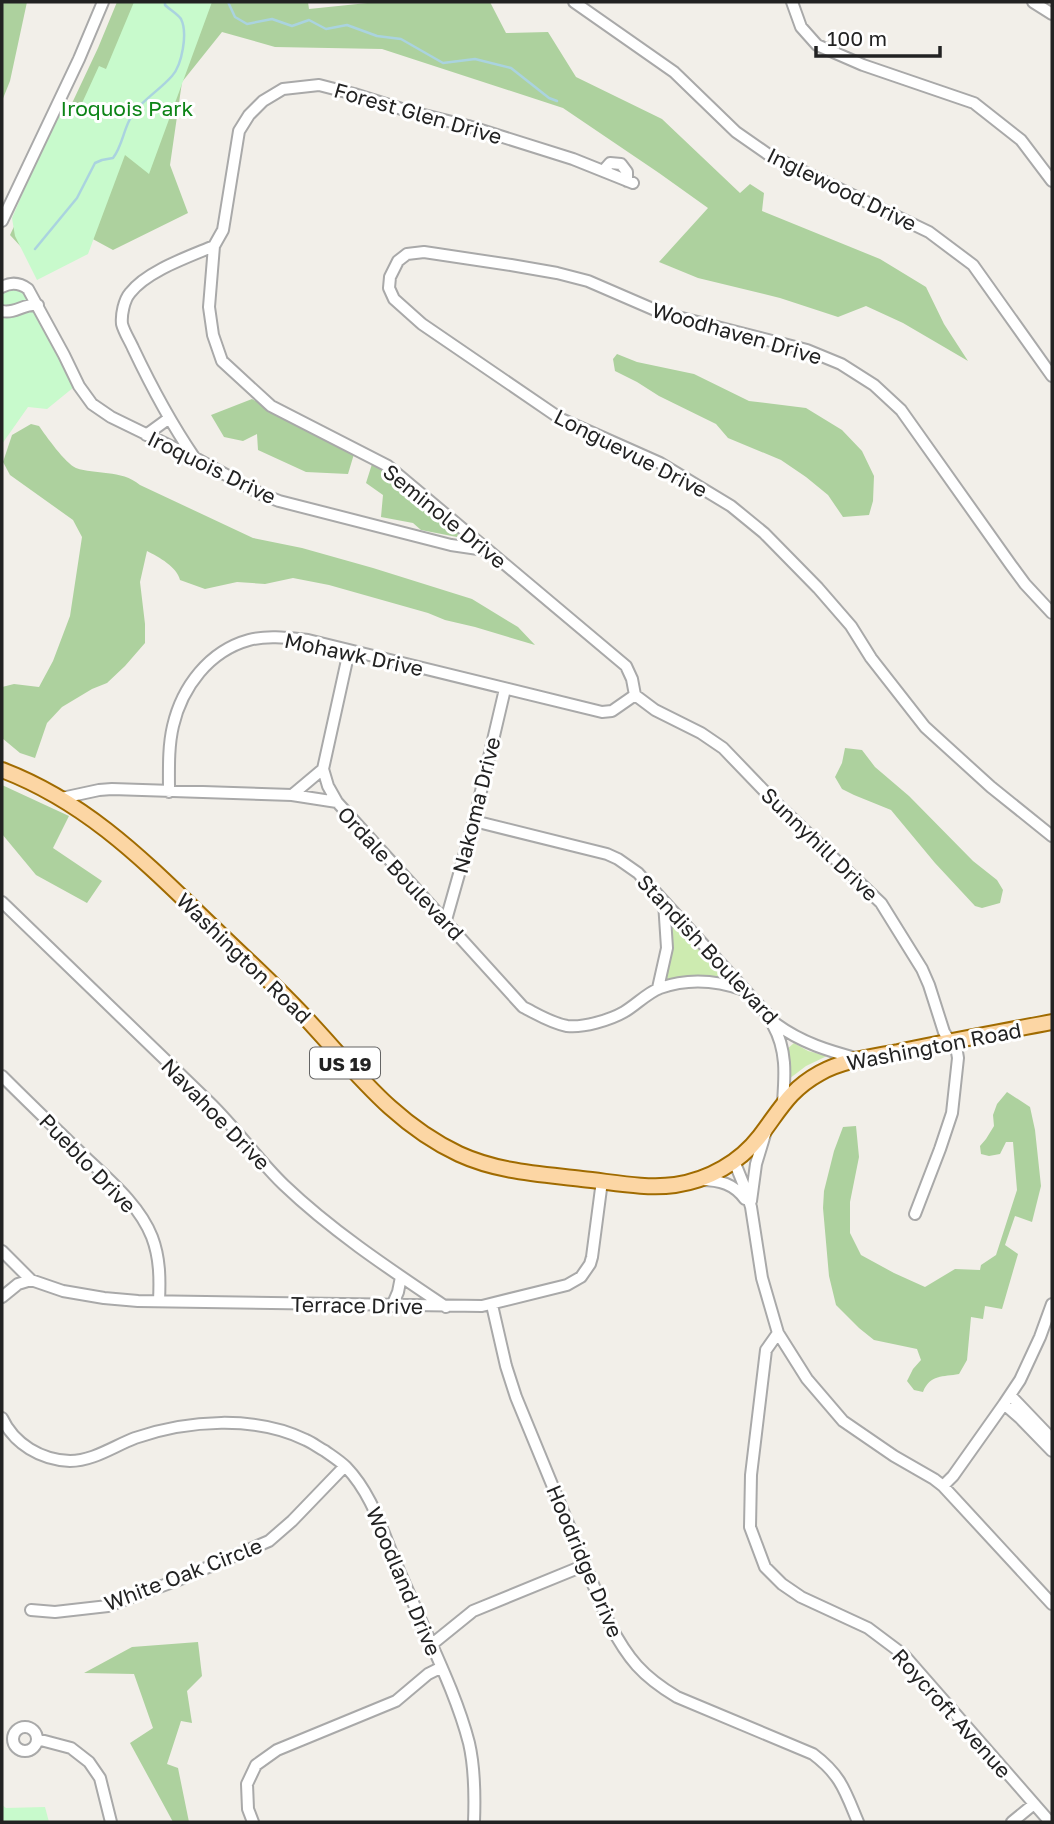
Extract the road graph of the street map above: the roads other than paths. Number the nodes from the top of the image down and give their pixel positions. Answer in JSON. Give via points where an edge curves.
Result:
{"nodes":[{"id":1,"x":103,"y":2,"type":"edge"},
{"id":2,"x":574,"y":2,"type":"edge"},
{"id":3,"x":792,"y":2,"type":"edge"},
{"id":4,"x":1033,"y":2,"type":"edge"},
{"id":5,"x":1052,"y":14,"type":"edge"},
{"id":6,"x":1052,"y":181,"type":"edge"},
{"id":7,"x":630,"y":182,"type":"dead end"},
{"id":8,"x":2,"y":221,"type":"edge"},
{"id":9,"x":214,"y":246,"type":"junction"},
{"id":10,"x":398,"y":261,"type":"joint"},
{"id":11,"x":2,"y":286,"type":"edge"},
{"id":12,"x":38,"y":305,"type":"junction"},
{"id":13,"x":2,"y":311,"type":"edge"},
{"id":14,"x":1052,"y":376,"type":"edge"},
{"id":15,"x":168,"y":419,"type":"junction"},
{"id":16,"x":146,"y":435,"type":"junction"},
{"id":17,"x":195,"y":458,"type":"junction"},
{"id":18,"x":488,"y":551,"type":"junction"},
{"id":19,"x":1052,"y":613,"type":"edge"},
{"id":20,"x":349,"y":651,"type":"junction"},
{"id":21,"x":505,"y":689,"type":"junction"},
{"id":22,"x":635,"y":695,"type":"junction"},
{"id":23,"x":323,"y":769,"type":"junction"},
{"id":24,"x":2,"y":770,"type":"edge"},
{"id":25,"x":169,"y":792,"type":"junction"},
{"id":26,"x":292,"y":795,"type":"junction"},
{"id":27,"x":62,"y":798,"type":"junction"},
{"id":28,"x":337,"y":802,"type":"junction"},
{"id":29,"x":474,"y":821,"type":"junction"},
{"id":30,"x":1052,"y":836,"type":"edge"},
{"id":31,"x":2,"y":902,"type":"edge"},
{"id":32,"x":664,"y":902,"type":"junction"},
{"id":33,"x":2,"y":915,"type":"edge"},
{"id":34,"x":446,"y":920,"type":"junction"},
{"id":35,"x":22,"y":922,"type":"junction"},
{"id":36,"x":658,"y":988,"type":"junction"},
{"id":37,"x":744,"y":990,"type":"junction"},
{"id":38,"x":768,"y":1017,"type":"junction"},
{"id":39,"x":1052,"y":1022,"type":"edge"},
{"id":40,"x":950,"y":1041,"type":"junction"},
{"id":41,"x":860,"y":1059,"type":"junction"},
{"id":42,"x":2,"y":1076,"type":"edge"},
{"id":43,"x":783,"y":1102,"type":"junction"},
{"id":44,"x":767,"y":1126,"type":"junction"},
{"id":45,"x":734,"y":1161,"type":"junction"},
{"id":46,"x":697,"y":1180,"type":"junction"},
{"id":47,"x":602,"y":1181,"type":"junction"},
{"id":48,"x":751,"y":1207,"type":"junction"},
{"id":49,"x":915,"y":1214,"type":"dead end"},
{"id":50,"x":2,"y":1251,"type":"edge"},
{"id":51,"x":401,"y":1277,"type":"junction"},
{"id":52,"x":31,"y":1280,"type":"junction"},
{"id":53,"x":2,"y":1297,"type":"edge"},
{"id":54,"x":159,"y":1301,"type":"junction"},
{"id":55,"x":1052,"y":1304,"type":"edge"},
{"id":56,"x":492,"y":1305,"type":"junction"},
{"id":57,"x":392,"y":1306,"type":"junction"},
{"id":58,"x":446,"y":1307,"type":"junction"},
{"id":59,"x":778,"y":1333,"type":"junction"},
{"id":60,"x":1007,"y":1400,"type":"junction"},
{"id":61,"x":2,"y":1418,"type":"edge"},
{"id":62,"x":1040,"y":1432,"type":"junction"},
{"id":63,"x":1052,"y":1439,"type":"edge"},
{"id":64,"x":1052,"y":1451,"type":"edge"},
{"id":65,"x":345,"y":1466,"type":"junction"},
{"id":66,"x":943,"y":1486,"type":"junction"},
{"id":67,"x":584,"y":1563,"type":"junction"},
{"id":68,"x":1052,"y":1604,"type":"edge"},
{"id":69,"x":31,"y":1610,"type":"dead end"},
{"id":70,"x":431,"y":1645,"type":"junction"},
{"id":71,"x":440,"y":1668,"type":"junction"},
{"id":72,"x":37,"y":1740,"type":"dead end"},
{"id":73,"x":1034,"y":1804,"type":"junction"},
{"id":74,"x":111,"y":1822,"type":"edge"},
{"id":75,"x":253,"y":1822,"type":"edge"},
{"id":76,"x":474,"y":1822,"type":"edge"},
{"id":77,"x":858,"y":1822,"type":"edge"},
{"id":78,"x":1013,"y":1822,"type":"edge"},
{"id":79,"x":1050,"y":1822,"type":"edge"}],
"edges":[{"from":1,"to":8,"type":"street"},
{"from":2,"to":14,"type":"street","name":"Inglewood Drive","via":[[674,72],[736,132],[769,155],[929,232],[973,265]]},
{"from":3,"to":6,"type":"street","via":[[802,27],[817,45],[974,103],[1021,140]]},
{"from":4,"to":5,"type":"street"},
{"from":7,"to":9,"type":"street","name":"Forest Glen Drive","via":[[468,126],[319,85],[283,89],[263,101],[239,131],[223,230]]},
{"from":9,"to":15,"type":"street","via":[[146,279],[129,293],[123,308],[122,324]]},
{"from":9,"to":18,"type":"street","name":"Seminole Drive","via":[[209,307],[222,361],[271,406],[388,466]]},
{"from":10,"to":19,"type":"street","name":"Woodhaven Drive","via":[[407,254],[424,252],[557,273],[588,281],[662,313],[841,364],[901,410],[1025,584]]},
{"from":10,"to":30,"type":"street","name":"Longuevue Drive","via":[[389,288],[394,299],[422,324],[561,419],[660,463],[731,506],[764,533],[851,626],[925,727]]},
{"from":11,"to":12,"type":"street","name":"Iroquois Drive","via":[[23,285]]},
{"from":12,"to":13,"type":"street"},
{"from":12,"to":16,"type":"street","name":"Iroquois Drive","via":[[92,404]]},
{"from":15,"to":16,"type":"street"},
{"from":15,"to":17,"type":"street"},
{"from":16,"to":17,"type":"street","name":"Iroquois Drive"},
{"from":17,"to":18,"type":"street","name":"Iroquois Drive","via":[[279,501]]},
{"from":18,"to":22,"type":"street","name":"Seminole Drive","via":[[626,666]]},
{"from":20,"to":21,"type":"street","name":"Mohawk Drive"},
{"from":20,"to":23,"type":"street"},
{"from":20,"to":25,"type":"street","name":"Mohawk Drive","via":[[278,636],[248,640],[201,668],[185,693],[173,726]]},
{"from":21,"to":22,"type":"street","name":"Mohawk Drive","via":[[602,712]]},
{"from":21,"to":29,"type":"street","name":"Nakoma Drive"},
{"from":22,"to":40,"type":"street","name":"Sunnyhill Drive","via":[[723,748],[873,894],[922,969]]},
{"from":23,"to":26,"type":"street"},
{"from":23,"to":28,"type":"street"},
{"from":24,"to":27,"type":"main road","name":"Washington Road","number":"US 19"},
{"from":25,"to":26,"type":"street","name":"Ordale Boulevard"},
{"from":25,"to":27,"type":"street","name":"Ordale Boulevard","via":[[105,790]]},
{"from":26,"to":28,"type":"street","name":"Ordale Boulevard"},
{"from":27,"to":47,"type":"main road","name":"Washington Road","number":"US 19","via":[[147,864],[299,1011],[365,1084],[424,1134],[491,1166]]},
{"from":28,"to":34,"type":"street","name":"Ordale Boulevard"},
{"from":29,"to":32,"type":"street","name":"Standish Boulevard","via":[[607,854],[638,873]]},
{"from":29,"to":34,"type":"street","name":"Nakoma Drive"},
{"from":31,"to":35,"type":"street","name":"Navahoe Drive"},
{"from":32,"to":36,"type":"street","via":[[667,948]]},
{"from":32,"to":37,"type":"street","name":"Standish Boulevard"},
{"from":33,"to":35,"type":"street"},
{"from":34,"to":36,"type":"street","name":"Ordale Boulevard","via":[[523,1007],[557,1023],[598,1023],[623,1013]]},
{"from":35,"to":51,"type":"street","name":"Navahoe Drive","via":[[215,1108],[285,1186]]},
{"from":36,"to":37,"type":"street","name":"Ordale Boulevard","via":[[692,981],[721,982]]},
{"from":37,"to":38,"type":"street","name":"Standish Boulevard"},
{"from":38,"to":41,"type":"street","name":"Standish Boulevard","via":[[804,1041]]},
{"from":38,"to":43,"type":"street","via":[[784,1053]]},
{"from":39,"to":40,"type":"main road","name":"Washington Road","number":"US 19"},
{"from":40,"to":41,"type":"main road","name":"Washington Road","number":"US 19"},
{"from":40,"to":49,"type":"street","name":"Sunnyhill Drive","via":[[958,1058],[951,1113]]},
{"from":41,"to":43,"type":"main road","name":"Washington Road","number":"US 19","via":[[817,1074]]},
{"from":42,"to":54,"type":"street","name":"Pueblo Drive","via":[[120,1191],[141,1218],[158,1258]]},
{"from":43,"to":44,"type":"main road","name":"Washington Road","number":"US 19"},
{"from":44,"to":45,"type":"main road","name":"Washington Road","number":"US 19"},
{"from":44,"to":48,"type":"street"},
{"from":45,"to":46,"type":"main road","name":"Washington Road","number":"US 19"},
{"from":45,"to":48,"type":"street"},
{"from":46,"to":47,"type":"main road","name":"Washington Road","number":"US 19","via":[[653,1186]]},
{"from":46,"to":48,"type":"street","via":[[731,1185]]},
{"from":47,"to":56,"type":"street","name":"Terrace Drive","via":[[594,1249],[586,1271],[567,1285]]},
{"from":48,"to":59,"type":"street","via":[[763,1286]]},
{"from":50,"to":52,"type":"street","name":"Terrace Drive"},
{"from":51,"to":57,"type":"street"},
{"from":51,"to":58,"type":"street","name":"Navahoe Drive"},
{"from":52,"to":53,"type":"street"},
{"from":52,"to":54,"type":"street","name":"Terrace Drive","via":[[104,1298]]},
{"from":54,"to":57,"type":"street","name":"Terrace Drive"},
{"from":55,"to":60,"type":"street"},
{"from":56,"to":58,"type":"street","name":"Terrace Drive"},
{"from":56,"to":67,"type":"street","name":"Hoodridge Drive","via":[[516,1398]]},
{"from":57,"to":58,"type":"street","name":"Terrace Drive"},
{"from":59,"to":66,"type":"street","via":[[807,1379],[843,1421]]},
{"from":59,"to":73,"type":"street","name":"Roycroft Avenue","via":[[766,1350],[751,1475],[750,1527],[765,1567],[801,1597],[868,1628],[904,1655]]},
{"from":60,"to":62,"type":"street"},
{"from":60,"to":66,"type":"street"},
{"from":61,"to":65,"type":"street","name":"Woodland Drive","via":[[22,1444],[46,1457],[72,1461],[180,1427],[244,1424],[306,1440]]},
{"from":62,"to":63,"type":"street"},
{"from":62,"to":64,"type":"street"},
{"from":65,"to":69,"type":"street","name":"White Oak Circle","via":[[270,1541],[108,1606]]},
{"from":65,"to":70,"type":"street","name":"Woodland Drive","via":[[377,1513]]},
{"from":66,"to":68,"type":"street"},
{"from":67,"to":70,"type":"street","via":[[472,1611]]},
{"from":67,"to":77,"type":"street","name":"Hoodridge Drive","via":[[618,1639],[640,1670],[677,1697],[813,1754],[841,1782]]},
{"from":70,"to":71,"type":"street","name":"Woodland Drive"},
{"from":71,"to":75,"type":"street","via":[[396,1701],[277,1750],[256,1765],[247,1784]]},
{"from":71,"to":76,"type":"street","name":"Woodland Drive","via":[[469,1745]]},
{"from":72,"to":74,"type":"street","via":[[71,1748],[89,1762],[100,1779]]},
{"from":73,"to":78,"type":"street"},
{"from":73,"to":79,"type":"street","name":"Roycroft Avenue"}]}
